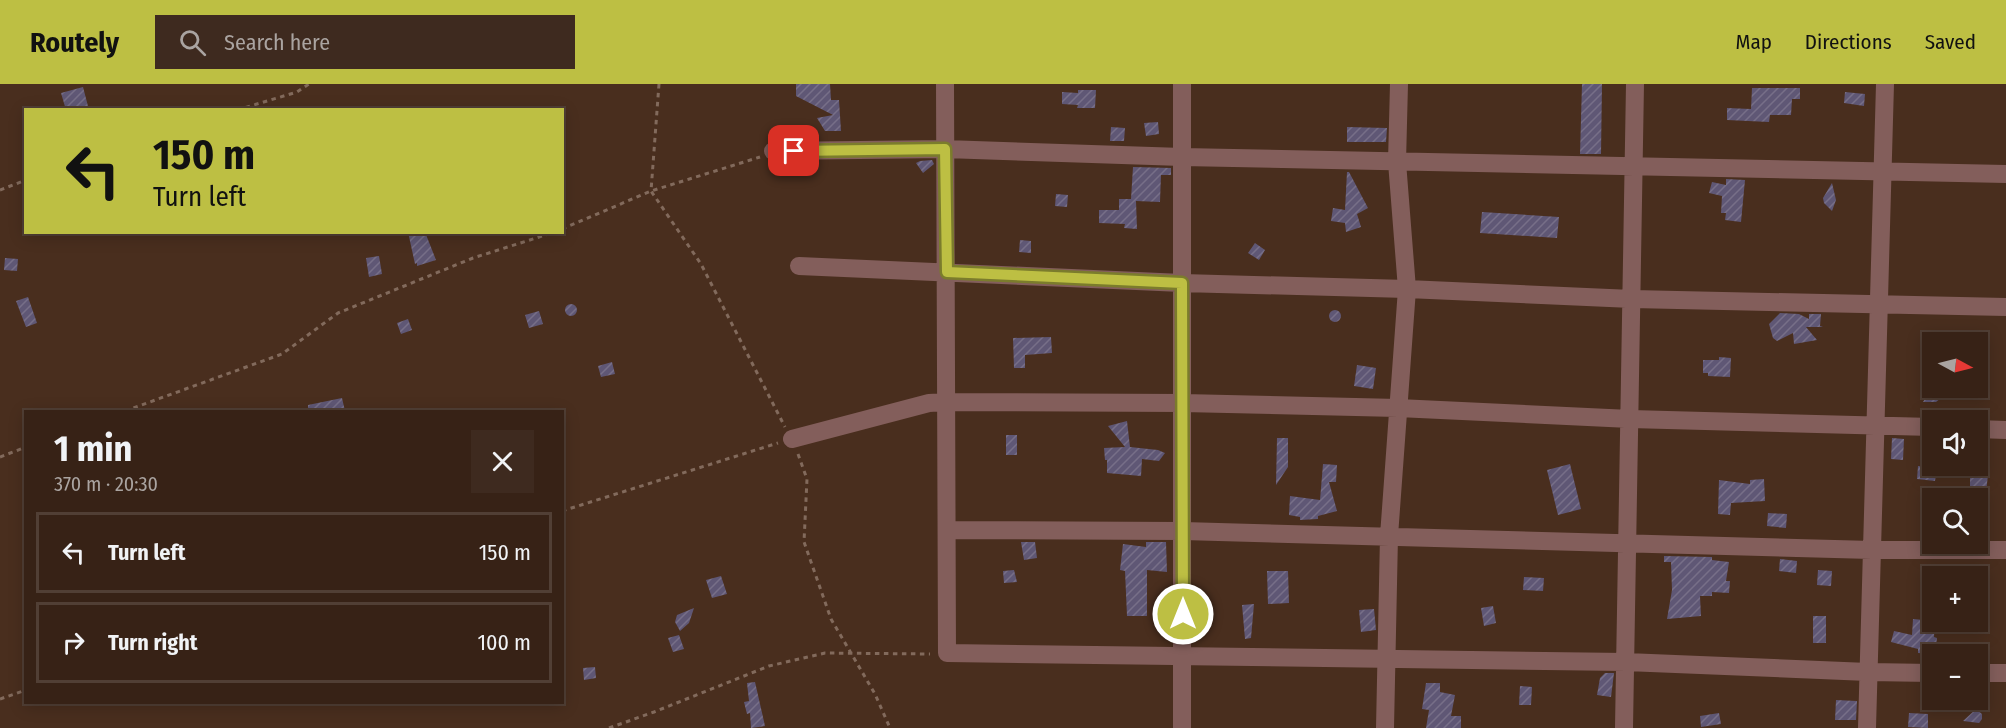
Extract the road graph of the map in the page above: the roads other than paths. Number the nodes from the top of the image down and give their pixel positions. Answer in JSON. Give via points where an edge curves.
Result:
{"nodes":[{"id":1,"x":945,"y":84,"type":"edge"},
{"id":2,"x":1182,"y":84,"type":"edge"},
{"id":3,"x":1399,"y":84,"type":"edge"},
{"id":4,"x":1635,"y":84,"type":"edge"},
{"id":5,"x":1885,"y":84,"type":"edge"},
{"id":6,"x":945,"y":149,"type":"junction"},
{"id":7,"x":773,"y":151,"type":"road end"},
{"id":8,"x":1182,"y":157,"type":"junction"},
{"id":9,"x":1397,"y":162,"type":"junction"},
{"id":10,"x":1634,"y":168,"type":"junction"},
{"id":11,"x":1883,"y":171,"type":"junction"},
{"id":12,"x":2006,"y":174,"type":"edge"},
{"id":13,"x":800,"y":266,"type":"dead end"},
{"id":14,"x":947,"y":272,"type":"junction"},
{"id":15,"x":1182,"y":283,"type":"junction"},
{"id":16,"x":1407,"y":289,"type":"junction"},
{"id":17,"x":1632,"y":299,"type":"junction"},
{"id":18,"x":1878,"y":305,"type":"junction"},
{"id":19,"x":2006,"y":307,"type":"edge"},
{"id":20,"x":947,"y":402,"type":"junction"},
{"id":21,"x":1183,"y":403,"type":"junction"},
{"id":22,"x":1398,"y":408,"type":"junction"},
{"id":23,"x":1630,"y":419,"type":"junction"},
{"id":24,"x":1875,"y":425,"type":"junction"},
{"id":25,"x":1922,"y":427,"type":"edge"},
{"id":26,"x":1988,"y":429,"type":"edge"},
{"id":27,"x":2006,"y":430,"type":"edge"},
{"id":28,"x":792,"y":439,"type":"road end"},
{"id":29,"x":947,"y":530,"type":"junction"},
{"id":30,"x":1183,"y":531,"type":"junction"},
{"id":31,"x":1389,"y":536,"type":"junction"},
{"id":32,"x":1628,"y":542,"type":"junction"},
{"id":33,"x":1872,"y":550,"type":"junction"},
{"id":34,"x":2006,"y":550,"type":"edge"},
{"id":35,"x":1183,"y":655,"type":"junction"},
{"id":36,"x":1386,"y":657,"type":"junction"},
{"id":37,"x":1626,"y":662,"type":"junction"},
{"id":38,"x":1868,"y":672,"type":"junction"},
{"id":39,"x":1922,"y":673,"type":"edge"},
{"id":40,"x":1988,"y":673,"type":"edge"},
{"id":41,"x":2006,"y":673,"type":"edge"},
{"id":42,"x":1182,"y":728,"type":"edge"},
{"id":43,"x":1385,"y":728,"type":"edge"},
{"id":44,"x":1624,"y":728,"type":"edge"},
{"id":45,"x":1867,"y":728,"type":"edge"}],
"edges":[{"from":1,"to":6,"type":"street"},
{"from":2,"to":8,"type":"street"},
{"from":3,"to":9,"type":"street"},
{"from":4,"to":10,"type":"street"},
{"from":5,"to":11,"type":"street"},
{"from":6,"to":7,"type":"street"},
{"from":6,"to":8,"type":"street"},
{"from":6,"to":14,"type":"street"},
{"from":8,"to":9,"type":"street"},
{"from":8,"to":15,"type":"street"},
{"from":9,"to":10,"type":"street"},
{"from":9,"to":16,"type":"street"},
{"from":10,"to":11,"type":"street"},
{"from":10,"to":17,"type":"street"},
{"from":11,"to":12,"type":"street"},
{"from":11,"to":18,"type":"street"},
{"from":13,"to":14,"type":"street"},
{"from":14,"to":15,"type":"street"},
{"from":14,"to":20,"type":"street"},
{"from":15,"to":16,"type":"street"},
{"from":15,"to":21,"type":"street"},
{"from":16,"to":17,"type":"street"},
{"from":16,"to":22,"type":"street"},
{"from":17,"to":18,"type":"street"},
{"from":17,"to":23,"type":"street"},
{"from":18,"to":19,"type":"street"},
{"from":18,"to":24,"type":"street"},
{"from":20,"to":21,"type":"street"},
{"from":20,"to":28,"type":"street","via":[[929,403]]},
{"from":20,"to":29,"type":"street"},
{"from":21,"to":22,"type":"street"},
{"from":21,"to":30,"type":"street"},
{"from":22,"to":23,"type":"street"},
{"from":22,"to":31,"type":"street"},
{"from":23,"to":24,"type":"street"},
{"from":23,"to":32,"type":"street"},
{"from":24,"to":25,"type":"street"},
{"from":24,"to":33,"type":"street"},
{"from":26,"to":27,"type":"street"},
{"from":29,"to":30,"type":"street"},
{"from":29,"to":35,"type":"street","via":[[947,653]]},
{"from":30,"to":31,"type":"street"},
{"from":30,"to":35,"type":"street"},
{"from":31,"to":32,"type":"street"},
{"from":31,"to":36,"type":"street"},
{"from":32,"to":33,"type":"street"},
{"from":32,"to":37,"type":"street"},
{"from":33,"to":34,"type":"street"},
{"from":33,"to":38,"type":"street"},
{"from":35,"to":36,"type":"street"},
{"from":35,"to":42,"type":"street"},
{"from":36,"to":37,"type":"street"},
{"from":36,"to":43,"type":"street"},
{"from":37,"to":38,"type":"street"},
{"from":37,"to":44,"type":"street"},
{"from":38,"to":39,"type":"street"},
{"from":38,"to":45,"type":"street"},
{"from":40,"to":41,"type":"street"}]}
